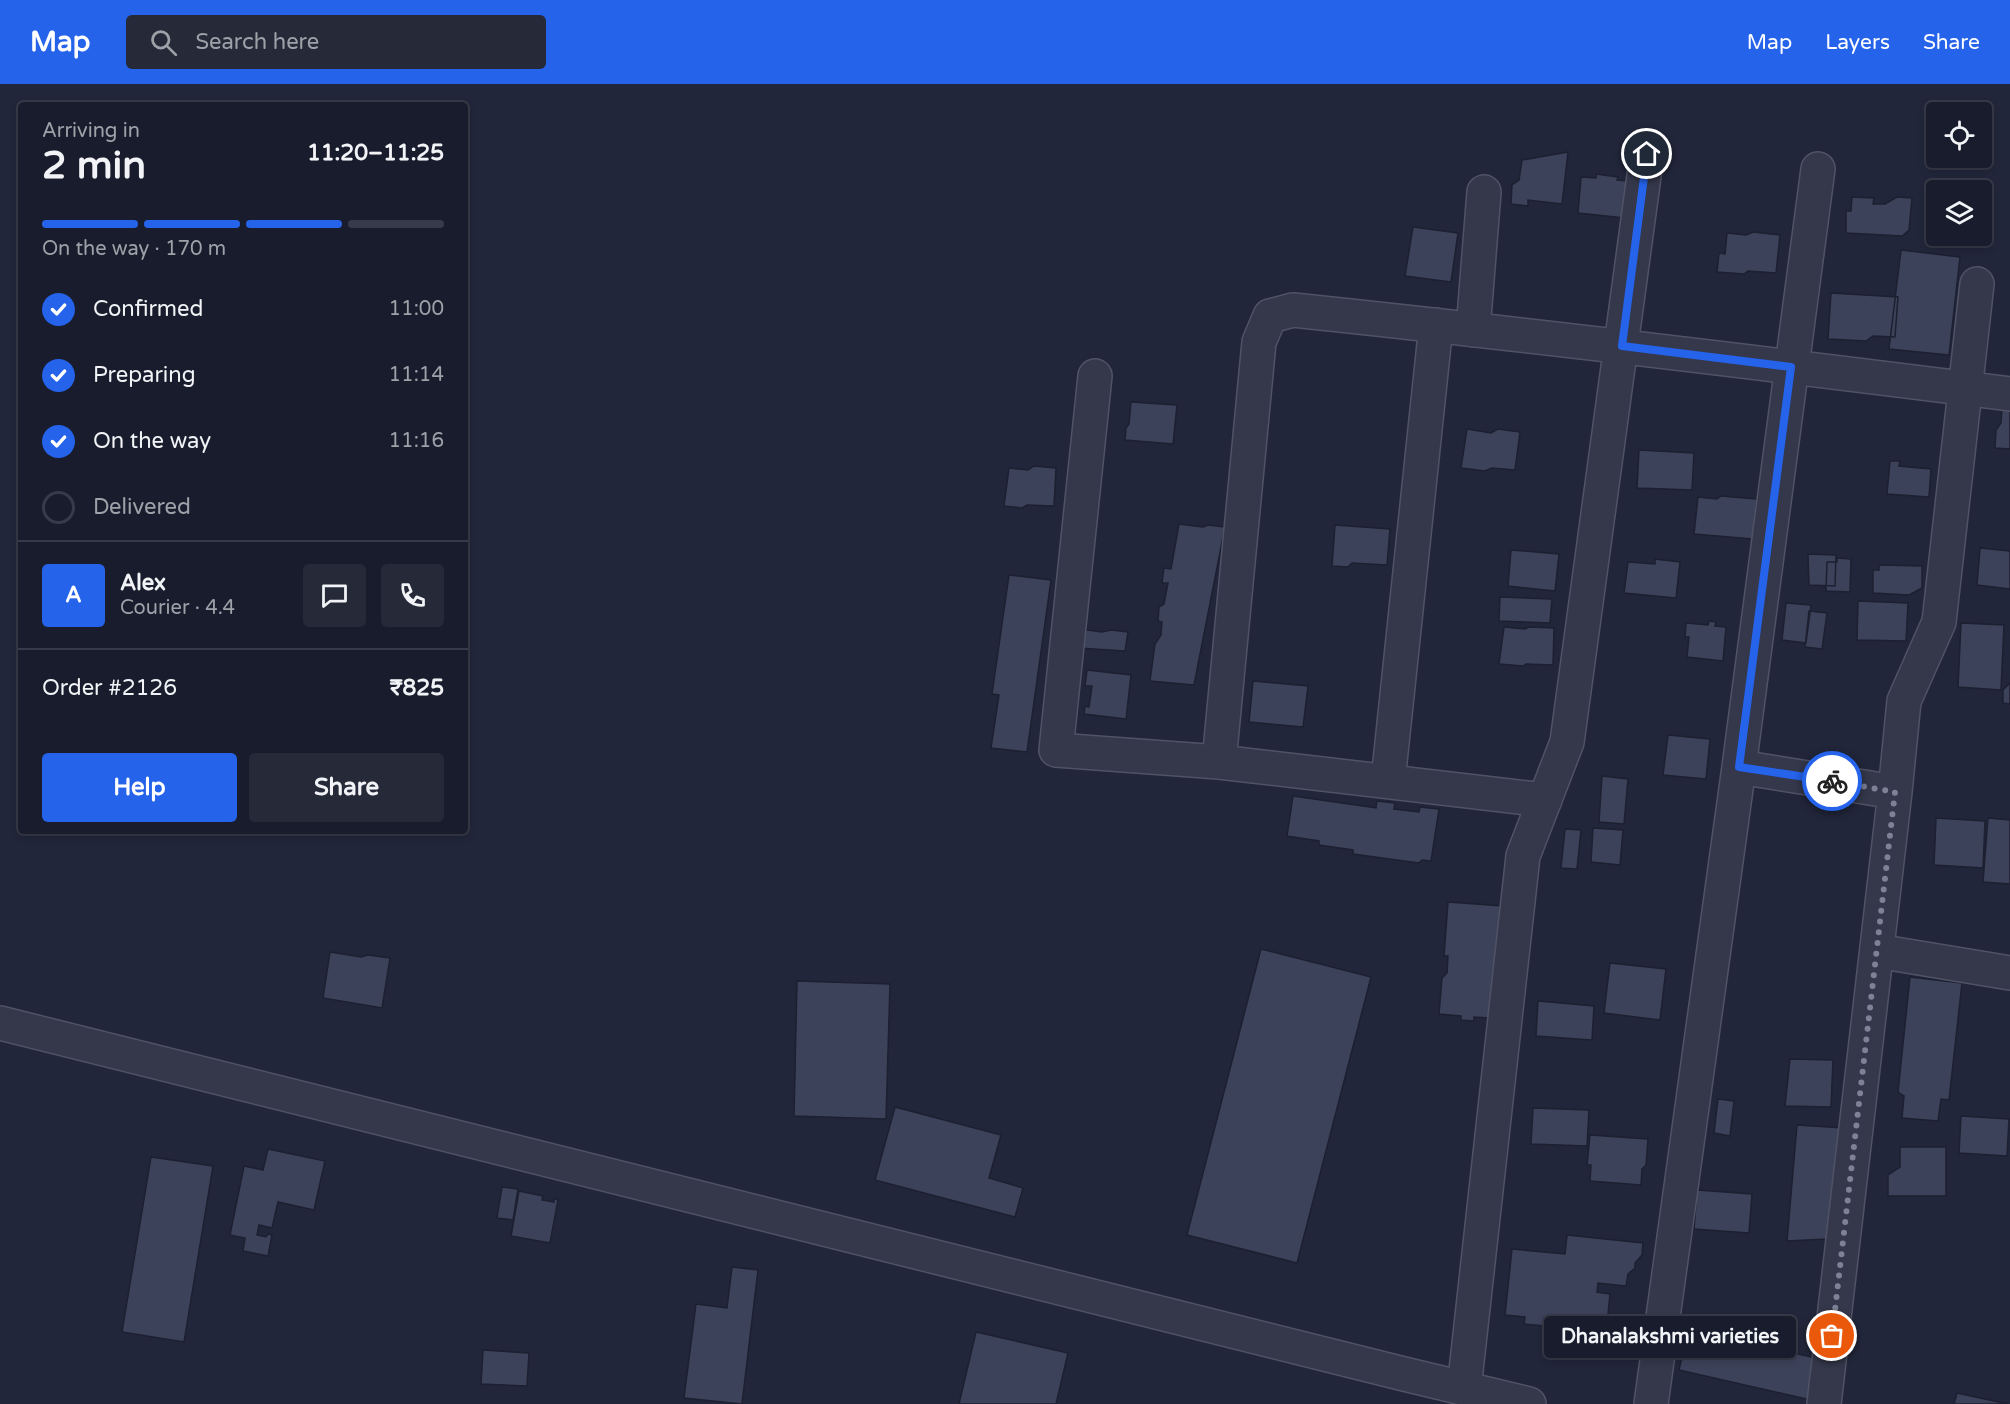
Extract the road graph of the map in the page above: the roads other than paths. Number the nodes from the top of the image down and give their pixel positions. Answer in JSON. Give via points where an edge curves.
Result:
{"nodes":[{"id":1,"x":1647,"y":154,"type":"dead end"},
{"id":2,"x":1818,"y":169,"type":"dead end"},
{"id":3,"x":1484,"y":192,"type":"dead end"},
{"id":4,"x":1977,"y":284,"type":"dead end"},
{"id":5,"x":1436,"y":325,"type":"junction"},
{"id":6,"x":1473,"y":330,"type":"junction"},
{"id":7,"x":1622,"y":346,"type":"junction"},
{"id":8,"x":1791,"y":367,"type":"junction"},
{"id":9,"x":1095,"y":376,"type":"dead end"},
{"id":10,"x":1967,"y":388,"type":"junction"},
{"id":11,"x":2010,"y":394,"type":"edge"},
{"id":12,"x":1219,"y":762,"type":"junction"},
{"id":13,"x":1739,"y":767,"type":"junction"},
{"id":14,"x":1388,"y":782,"type":"junction"},
{"id":15,"x":1895,"y":792,"type":"junction"},
{"id":16,"x":1545,"y":800,"type":"junction"},
{"id":17,"x":1877,"y":951,"type":"junction"},
{"id":18,"x":2010,"y":973,"type":"edge"},
{"id":19,"x":0,"y":1023,"type":"edge"},
{"id":20,"x":1464,"y":1389,"type":"junction"},
{"id":21,"x":1529,"y":1404,"type":"edge"},
{"id":22,"x":1651,"y":1404,"type":"edge"},
{"id":23,"x":1824,"y":1404,"type":"edge"}],
"edges":[{"from":1,"to":7,"type":"street"},
{"from":2,"to":8,"type":"street"},
{"from":3,"to":6,"type":"street"},
{"from":4,"to":10,"type":"street"},
{"from":5,"to":6,"type":"street"},
{"from":5,"to":12,"type":"street","via":[[1293,310],[1270,316],[1259,342]]},
{"from":5,"to":14,"type":"street"},
{"from":6,"to":7,"type":"street"},
{"from":7,"to":8,"type":"street"},
{"from":7,"to":16,"type":"street","via":[[1567,742]]},
{"from":8,"to":10,"type":"street"},
{"from":8,"to":13,"type":"street"},
{"from":9,"to":12,"type":"street","via":[[1056,750]]},
{"from":10,"to":11,"type":"street"},
{"from":10,"to":15,"type":"street","via":[[1939,622],[1904,700]]},
{"from":12,"to":14,"type":"street"},
{"from":13,"to":15,"type":"street"},
{"from":13,"to":22,"type":"street"},
{"from":14,"to":16,"type":"street"},
{"from":15,"to":17,"type":"street"},
{"from":16,"to":20,"type":"street","via":[[1523,856]]},
{"from":17,"to":18,"type":"street"},
{"from":17,"to":23,"type":"street"},
{"from":19,"to":20,"type":"street"},
{"from":20,"to":21,"type":"street"}]}
